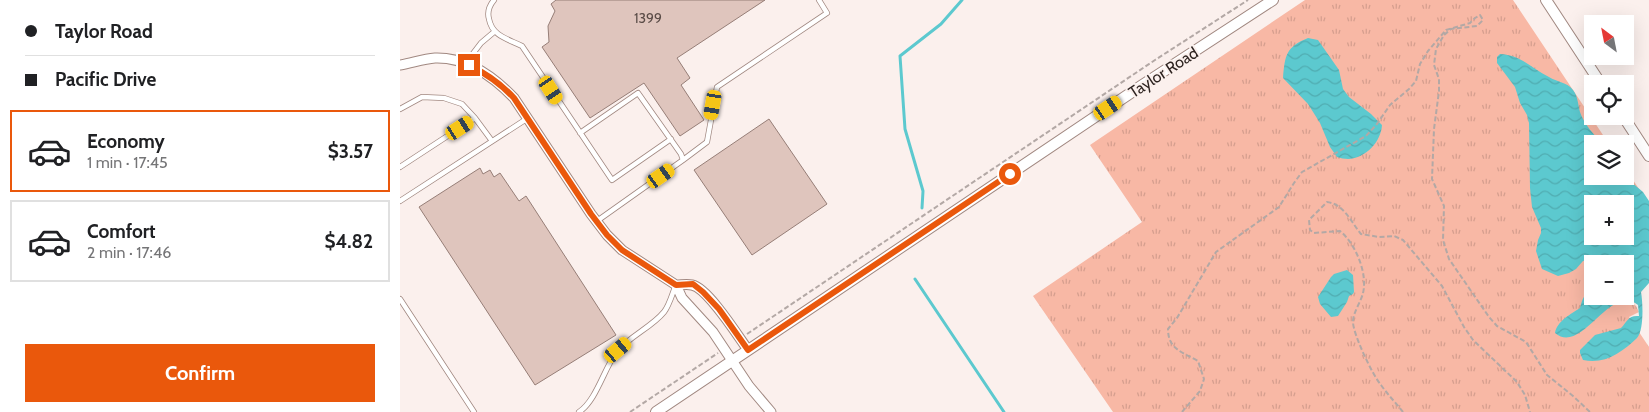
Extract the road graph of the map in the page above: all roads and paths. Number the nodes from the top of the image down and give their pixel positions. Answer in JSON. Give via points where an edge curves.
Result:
{"nodes":[{"id":1,"x":494,"y":0,"type":"edge"},
{"id":2,"x":819,"y":0,"type":"edge"},
{"id":3,"x":1248,"y":0,"type":"edge"},
{"id":4,"x":1273,"y":0,"type":"edge"},
{"id":5,"x":1546,"y":0,"type":"edge"},
{"id":6,"x":494,"y":32,"type":"junction"},
{"id":7,"x":465,"y":64,"type":"junction"},
{"id":8,"x":400,"y":65,"type":"edge"},
{"id":9,"x":1595,"y":75,"type":"edge"},
{"id":10,"x":400,"y":109,"type":"edge"},
{"id":11,"x":475,"y":118,"type":"junction"},
{"id":12,"x":528,"y":118,"type":"junction"},
{"id":13,"x":1629,"y":125,"type":"edge"},
{"id":14,"x":580,"y":133,"type":"junction"},
{"id":15,"x":671,"y":139,"type":"junction"},
{"id":16,"x":492,"y":141,"type":"junction"},
{"id":17,"x":1649,"y":156,"type":"edge"},
{"id":18,"x":683,"y":160,"type":"junction"},
{"id":19,"x":400,"y":167,"type":"edge"},
{"id":20,"x":400,"y":201,"type":"edge"},
{"id":21,"x":597,"y":221,"type":"junction"},
{"id":22,"x":676,"y":285,"type":"junction"},
{"id":23,"x":400,"y":299,"type":"edge"},
{"id":24,"x":748,"y":333,"type":"dead end"},
{"id":25,"x":748,"y":350,"type":"junction"},
{"id":26,"x":714,"y":356,"type":"dead end"},
{"id":27,"x":733,"y":360,"type":"junction"},
{"id":28,"x":474,"y":412,"type":"edge"},
{"id":29,"x":579,"y":412,"type":"edge"},
{"id":30,"x":630,"y":412,"type":"edge"},
{"id":31,"x":656,"y":412,"type":"edge"},
{"id":32,"x":771,"y":412,"type":"edge"},
{"id":33,"x":1182,"y":412,"type":"edge"},
{"id":34,"x":1403,"y":412,"type":"edge"},
{"id":35,"x":1530,"y":412,"type":"edge"},
{"id":36,"x":1590,"y":412,"type":"edge"}],
"edges":[{"from":1,"to":6,"type":"lane","via":[[488,16]]},
{"from":2,"to":18,"type":"lane","via":[[827,13],[717,87],[707,142]]},
{"from":3,"to":24,"type":"path"},
{"from":4,"to":25,"type":"street","name":"Taylor Road"},
{"from":5,"to":9,"type":"street"},
{"from":6,"to":7,"type":"lane"},
{"from":6,"to":14,"type":"lane","via":[[522,46]]},
{"from":7,"to":8,"type":"street","via":[[436,58]]},
{"from":7,"to":12,"type":"street","via":[[500,83]]},
{"from":10,"to":11,"type":"lane","via":[[422,97],[444,98],[462,104]]},
{"from":11,"to":16,"type":"lane"},
{"from":11,"to":19,"type":"lane"},
{"from":12,"to":16,"type":"lane"},
{"from":12,"to":21,"type":"street"},
{"from":13,"to":17,"type":"street"},
{"from":14,"to":15,"type":"lane","via":[[638,93]]},
{"from":14,"to":15,"type":"lane","via":[[612,180]]},
{"from":15,"to":18,"type":"lane"},
{"from":16,"to":20,"type":"lane"},
{"from":18,"to":21,"type":"lane"},
{"from":21,"to":22,"type":"street","via":[[622,250]]},
{"from":22,"to":25,"type":"street","via":[[693,284],[703,292]]},
{"from":22,"to":27,"type":"street","via":[[682,298]]},
{"from":22,"to":29,"type":"lane","via":[[665,312],[618,350],[599,387]]},
{"from":23,"to":28,"type":"lane"},
{"from":25,"to":27,"type":"street","name":"Taylor Road"},
{"from":26,"to":30,"type":"path"},
{"from":27,"to":31,"type":"street","name":"Taylor Road"},
{"from":27,"to":32,"type":"street"},
{"from":33,"to":36,"type":"path","via":[[1200,391],[1204,379],[1198,361],[1173,346],[1168,339],[1168,329],[1216,252],[1279,207],[1302,172],[1366,136],[1390,105],[1416,81],[1420,64],[1446,30],[1470,23],[1480,15],[1483,20],[1476,26],[1452,29],[1436,49],[1434,65],[1439,91],[1432,179],[1444,206],[1443,240],[1449,259],[1489,317],[1497,326],[1526,342],[1547,375]]},
{"from":34,"to":35,"type":"path","via":[[1380,384],[1358,340],[1353,322],[1365,282],[1353,245],[1340,231],[1314,233],[1310,230],[1309,220],[1327,202],[1341,207],[1361,234],[1394,236],[1403,240],[1442,286],[1473,340],[1517,382]]}]}
